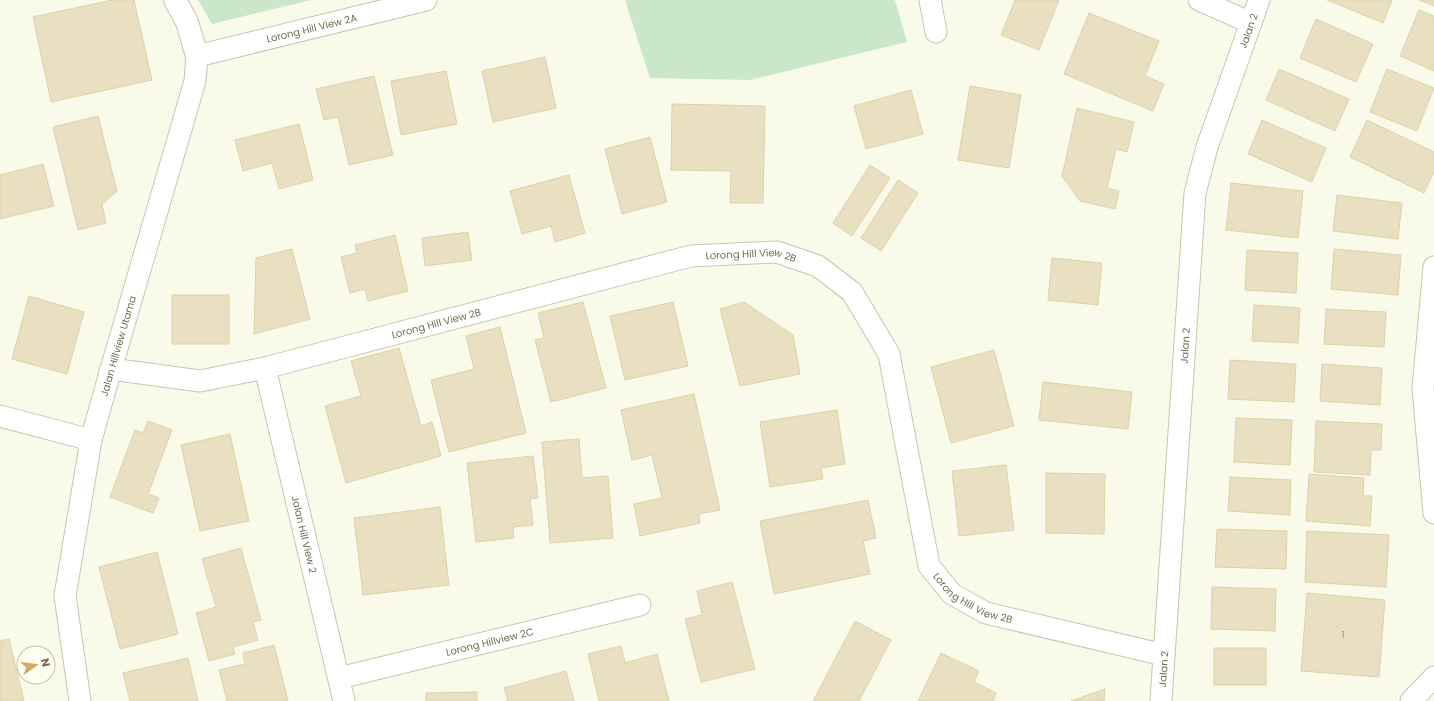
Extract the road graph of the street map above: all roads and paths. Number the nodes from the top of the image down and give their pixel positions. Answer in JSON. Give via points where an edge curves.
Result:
{"nodes":[{"id":1,"x":175,"y":0,"type":"edge"},
{"id":2,"x":426,"y":0,"type":"edge"},
{"id":3,"x":930,"y":0,"type":"edge"},
{"id":4,"x":1199,"y":0,"type":"edge"},
{"id":5,"x":1260,"y":0,"type":"edge"},
{"id":6,"x":1251,"y":23,"type":"junction"},
{"id":7,"x":936,"y":32,"type":"dead end"},
{"id":8,"x":197,"y":56,"type":"junction"},
{"id":9,"x":1434,"y":267,"type":"edge"},
{"id":10,"x":265,"y":368,"type":"junction"},
{"id":11,"x":111,"y":369,"type":"junction"},
{"id":12,"x":0,"y":416,"type":"edge"},
{"id":13,"x":91,"y":440,"type":"junction"},
{"id":14,"x":1434,"y":513,"type":"edge"},
{"id":15,"x":640,"y":605,"type":"dead end"},
{"id":16,"x":1164,"y":655,"type":"junction"},
{"id":17,"x":1434,"y":677,"type":"edge"},
{"id":18,"x":339,"y":678,"type":"junction"},
{"id":19,"x":80,"y":701,"type":"edge"},
{"id":20,"x":344,"y":701,"type":"edge"},
{"id":21,"x":1161,"y":701,"type":"edge"},
{"id":22,"x":1411,"y":701,"type":"edge"}],
"edges":[{"from":1,"to":8,"type":"street","name":"Jalan Hillview Utama","via":[[187,22]]},
{"from":2,"to":8,"type":"street","name":"Lorong Hill View 2A"},
{"from":3,"to":7,"type":"street"},
{"from":4,"to":6,"type":"street"},
{"from":5,"to":6,"type":"street","name":"Jalan 2"},
{"from":6,"to":16,"type":"street","name":"Jalan 2","via":[[1207,147],[1195,193]]},
{"from":8,"to":11,"type":"street","name":"Jalan Hillview Utama","via":[[195,81]]},
{"from":9,"to":14,"type":"street","via":[[1423,388]]},
{"from":10,"to":11,"type":"street","name":"Lorong Hill View 2B","via":[[200,381]]},
{"from":10,"to":16,"type":"street","name":"Lorong Hill View 2B","via":[[691,256],[777,252],[818,266],[852,292],[890,354],[929,566],[952,594],[986,613]]},
{"from":10,"to":18,"type":"street","name":"Jalan Hill View 2"},
{"from":11,"to":13,"type":"street","name":"Jalan Hillview Utama"},
{"from":12,"to":13,"type":"street"},
{"from":13,"to":19,"type":"street","name":"Jalan Hillview Utama","via":[[65,596]]},
{"from":15,"to":18,"type":"street","name":"Lorong Hillview 2C"},
{"from":16,"to":21,"type":"street","name":"Jalan 2"},
{"from":17,"to":22,"type":"street"},
{"from":18,"to":20,"type":"street","name":"Jalan Hill View 2"}]}
